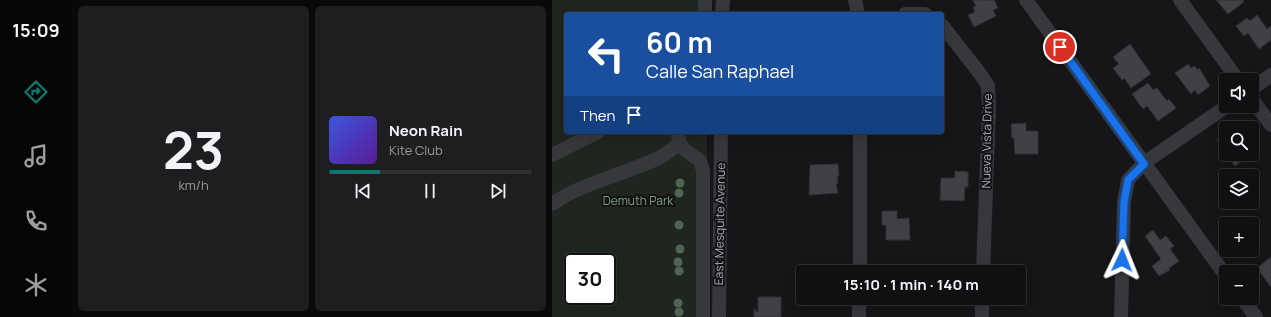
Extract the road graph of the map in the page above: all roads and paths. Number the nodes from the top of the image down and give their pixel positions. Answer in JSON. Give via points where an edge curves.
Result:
{"nodes":[{"id":1,"x":705,"y":0,"type":"edge"},
{"id":2,"x":722,"y":0,"type":"edge"},
{"id":3,"x":855,"y":0,"type":"edge"},
{"id":4,"x":1026,"y":0,"type":"edge"},
{"id":5,"x":1180,"y":0,"type":"edge"},
{"id":6,"x":705,"y":12,"type":"edge"},
{"id":7,"x":722,"y":12,"type":"edge"},
{"id":8,"x":858,"y":12,"type":"edge"},
{"id":9,"x":944,"y":27,"type":"edge"},
{"id":10,"x":1233,"y":73,"type":"edge"},
{"id":11,"x":1271,"y":74,"type":"edge"},
{"id":12,"x":1259,"y":83,"type":"edge"},
{"id":13,"x":1259,"y":109,"type":"edge"},
{"id":14,"x":1219,"y":112,"type":"edge"},
{"id":15,"x":1271,"y":125,"type":"edge"},
{"id":16,"x":594,"y":134,"type":"edge"},
{"id":17,"x":721,"y":134,"type":"edge"},
{"id":18,"x":860,"y":134,"type":"edge"},
{"id":19,"x":682,"y":142,"type":"edge"},
{"id":20,"x":552,"y":155,"type":"edge"},
{"id":21,"x":1144,"y":164,"type":"junction"},
{"id":22,"x":552,"y":204,"type":"edge"},
{"id":23,"x":860,"y":265,"type":"edge"},
{"id":24,"x":983,"y":265,"type":"edge"},
{"id":25,"x":1219,"y":266,"type":"edge"},
{"id":26,"x":859,"y":305,"type":"edge"},
{"id":27,"x":982,"y":305,"type":"edge"},
{"id":28,"x":1247,"y":305,"type":"edge"},
{"id":29,"x":703,"y":317,"type":"edge"},
{"id":30,"x":719,"y":317,"type":"edge"},
{"id":31,"x":859,"y":317,"type":"edge"},
{"id":32,"x":982,"y":317,"type":"edge"},
{"id":33,"x":1121,"y":317,"type":"edge"},
{"id":34,"x":1256,"y":317,"type":"edge"}],
"edges":[{"from":1,"to":6,"type":"street"},
{"from":2,"to":7,"type":"street"},
{"from":3,"to":8,"type":"street"},
{"from":4,"to":21,"type":"street"},
{"from":5,"to":10,"type":"street"},
{"from":9,"to":24,"type":"street","name":"Nueva Vista Drive","via":[[988,86]]},
{"from":11,"to":12,"type":"street"},
{"from":13,"to":15,"type":"street"},
{"from":14,"to":21,"type":"street"},
{"from":16,"to":20,"type":"street"},
{"from":17,"to":30,"type":"street","name":"East Mesquite Avenue"},
{"from":18,"to":23,"type":"street"},
{"from":19,"to":22,"type":"street","via":[[659,159],[567,194]]},
{"from":19,"to":29,"type":"street","via":[[700,161],[704,176]]},
{"from":21,"to":25,"type":"street"},
{"from":21,"to":33,"type":"street","via":[[1128,180],[1124,202]]},
{"from":26,"to":31,"type":"street"},
{"from":27,"to":32,"type":"street"},
{"from":28,"to":34,"type":"street"}]}
